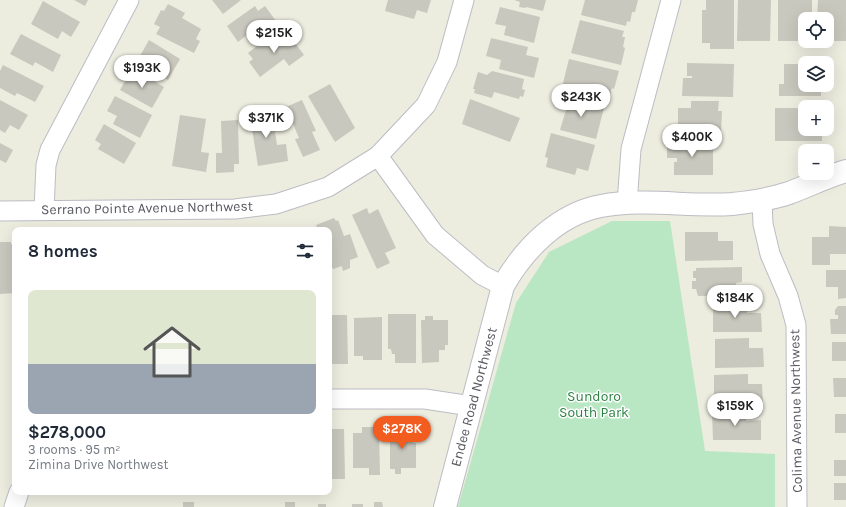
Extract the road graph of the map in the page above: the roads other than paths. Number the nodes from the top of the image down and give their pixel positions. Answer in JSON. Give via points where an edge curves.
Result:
{"nodes":[{"id":1,"x":129,"y":0,"type":"edge"},
{"id":2,"x":464,"y":0,"type":"edge"},
{"id":3,"x":671,"y":0,"type":"edge"},
{"id":4,"x":378,"y":156,"type":"junction"},
{"id":5,"x":846,"y":172,"type":"edge"},
{"id":6,"x":762,"y":200,"type":"junction"},
{"id":7,"x":627,"y":204,"type":"junction"},
{"id":8,"x":44,"y":210,"type":"junction"},
{"id":9,"x":0,"y":211,"type":"edge"},
{"id":10,"x":502,"y":286,"type":"junction"},
{"id":11,"x":332,"y":399,"type":"edge"},
{"id":12,"x":471,"y":406,"type":"junction"},
{"id":13,"x":18,"y":495,"type":"edge"},
{"id":14,"x":14,"y":507,"type":"edge"},
{"id":15,"x":445,"y":507,"type":"edge"},
{"id":16,"x":797,"y":507,"type":"edge"}],
"edges":[{"from":1,"to":8,"type":"street","via":[[50,150],[46,165]]},
{"from":2,"to":4,"type":"street","name":"Serrano Pointe Avenue Northwest","via":[[447,62],[426,105]]},
{"from":3,"to":7,"type":"street","via":[[631,149]]},
{"from":4,"to":8,"type":"street","name":"Serrano Pointe Avenue Northwest","via":[[328,187],[276,204],[235,209]]},
{"from":4,"to":10,"type":"street","via":[[435,235],[482,275]]},
{"from":5,"to":6,"type":"street","name":"Endee Road Northwest"},
{"from":6,"to":7,"type":"street","name":"Endee Road Northwest","via":[[732,204]]},
{"from":6,"to":16,"type":"street","name":"Colima Avenue Northwest","via":[[763,224],[770,254],[788,296],[796,325]]},
{"from":7,"to":10,"type":"street","name":"Endee Road Northwest","via":[[601,206],[583,211],[554,227],[524,255]]},
{"from":8,"to":9,"type":"street","name":"Serrano Pointe Avenue Northwest"},
{"from":10,"to":12,"type":"street","name":"Endee Road Northwest"},
{"from":11,"to":12,"type":"street","via":[[425,400]]},
{"from":12,"to":15,"type":"street","name":"Endee Road Northwest"},
{"from":13,"to":14,"type":"street"}]}
